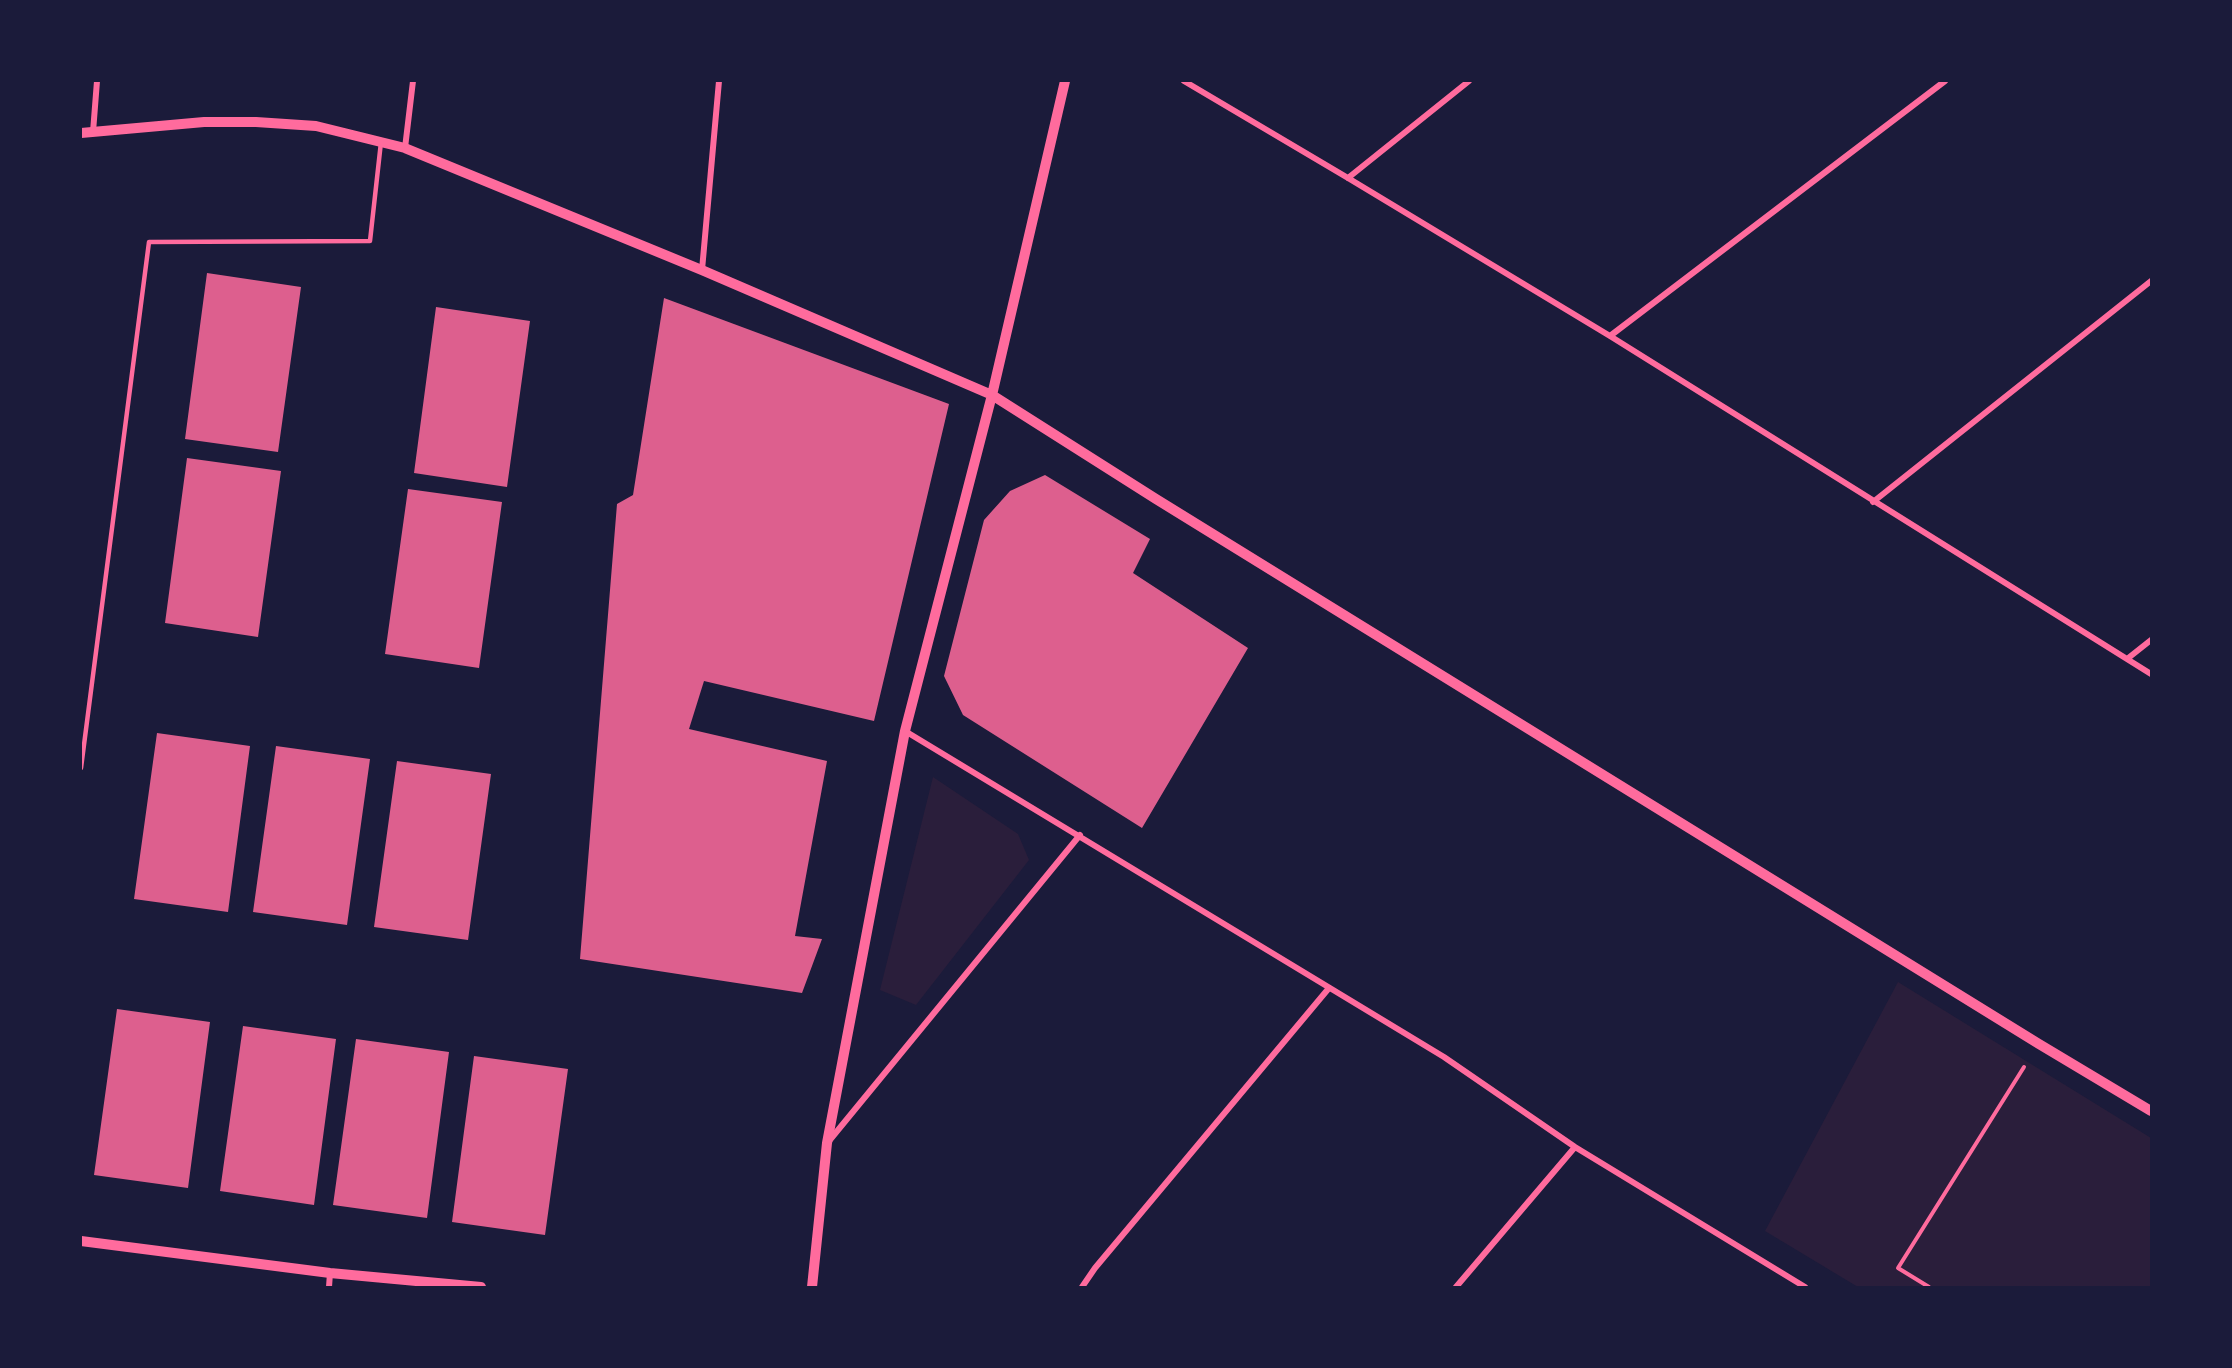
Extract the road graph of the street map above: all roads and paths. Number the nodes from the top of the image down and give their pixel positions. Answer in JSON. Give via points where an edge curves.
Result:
{"nodes":[{"id":1,"x":97,"y":81,"type":"edge"},
{"id":2,"x":413,"y":81,"type":"edge"},
{"id":3,"x":719,"y":81,"type":"edge"},
{"id":4,"x":1065,"y":81,"type":"edge"},
{"id":5,"x":1184,"y":81,"type":"edge"},
{"id":6,"x":1469,"y":81,"type":"edge"},
{"id":7,"x":1946,"y":81,"type":"edge"},
{"id":8,"x":87,"y":133,"type":"edge"},
{"id":9,"x":381,"y":142,"type":"junction"},
{"id":10,"x":405,"y":148,"type":"junction"},
{"id":11,"x":1348,"y":178,"type":"junction"},
{"id":12,"x":702,"y":270,"type":"junction"},
{"id":13,"x":2151,"y":281,"type":"edge"},
{"id":14,"x":1610,"y":336,"type":"junction"},
{"id":15,"x":992,"y":395,"type":"junction"},
{"id":16,"x":1873,"y":502,"type":"junction"},
{"id":17,"x":2151,"y":640,"type":"edge"},
{"id":18,"x":2127,"y":659,"type":"junction"},
{"id":19,"x":2151,"y":674,"type":"edge"},
{"id":20,"x":905,"y":732,"type":"junction"},
{"id":21,"x":81,"y":768,"type":"edge"},
{"id":22,"x":1080,"y":835,"type":"junction"},
{"id":23,"x":1329,"y":988,"type":"junction"},
{"id":24,"x":2039,"y":1044,"type":"junction"},
{"id":25,"x":2151,"y":1111,"type":"edge"},
{"id":26,"x":827,"y":1143,"type":"junction"},
{"id":27,"x":1575,"y":1147,"type":"junction"},
{"id":28,"x":81,"y":1242,"type":"edge"},
{"id":29,"x":330,"y":1273,"type":"junction"},
{"id":30,"x":329,"y":1287,"type":"edge"},
{"id":31,"x":481,"y":1287,"type":"edge"},
{"id":32,"x":812,"y":1287,"type":"edge"},
{"id":33,"x":1082,"y":1287,"type":"edge"},
{"id":34,"x":1456,"y":1287,"type":"edge"},
{"id":35,"x":1805,"y":1287,"type":"edge"},
{"id":36,"x":1929,"y":1287,"type":"edge"}],
"edges":[{"from":1,"to":8,"type":"street"},
{"from":2,"to":10,"type":"street"},
{"from":3,"to":12,"type":"street"},
{"from":4,"to":15,"type":"street"},
{"from":5,"to":11,"type":"street"},
{"from":6,"to":11,"type":"street"},
{"from":7,"to":14,"type":"street"},
{"from":8,"to":9,"type":"street","via":[[204,122],[256,122],[316,126]]},
{"from":9,"to":10,"type":"street"},
{"from":9,"to":21,"type":"lane","via":[[370,241],[149,243]]},
{"from":10,"to":12,"type":"street"},
{"from":11,"to":14,"type":"street"},
{"from":12,"to":15,"type":"street"},
{"from":13,"to":16,"type":"street"},
{"from":14,"to":16,"type":"street"},
{"from":15,"to":20,"type":"street"},
{"from":15,"to":24,"type":"street"},
{"from":16,"to":18,"type":"street"},
{"from":17,"to":18,"type":"street"},
{"from":18,"to":19,"type":"street"},
{"from":20,"to":22,"type":"street"},
{"from":20,"to":26,"type":"street"},
{"from":22,"to":23,"type":"street"},
{"from":22,"to":26,"type":"street"},
{"from":23,"to":27,"type":"street","via":[[1444,1057]]},
{"from":23,"to":33,"type":"street"},
{"from":24,"to":25,"type":"street"},
{"from":24,"to":36,"type":"path","via":[[1898,1268]]},
{"from":26,"to":32,"type":"street"},
{"from":27,"to":34,"type":"street"},
{"from":27,"to":35,"type":"street"},
{"from":28,"to":29,"type":"street"},
{"from":29,"to":30,"type":"street"},
{"from":29,"to":31,"type":"street"}]}
